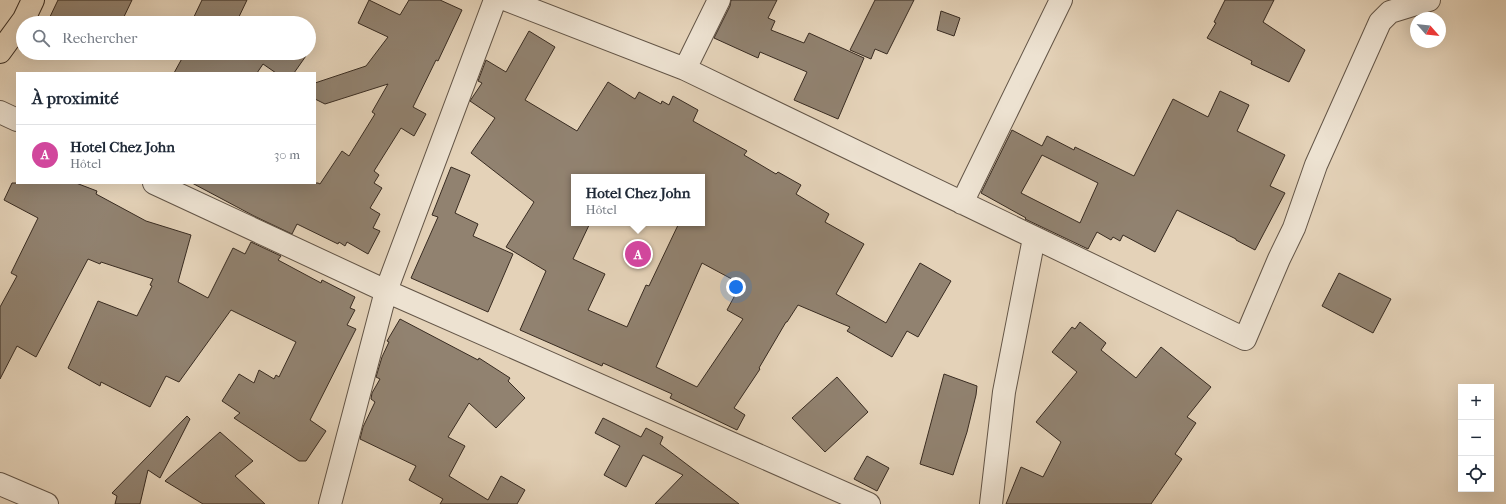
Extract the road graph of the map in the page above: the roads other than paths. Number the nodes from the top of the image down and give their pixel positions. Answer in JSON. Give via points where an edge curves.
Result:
{"nodes":[{"id":1,"x":33,"y":0,"type":"edge"},
{"id":2,"x":495,"y":0,"type":"edge"},
{"id":3,"x":507,"y":0,"type":"edge"},
{"id":4,"x":719,"y":0,"type":"edge"},
{"id":5,"x":1061,"y":0,"type":"edge"},
{"id":6,"x":1429,"y":0,"type":"edge"},
{"id":7,"x":25,"y":16,"type":"edge"},
{"id":8,"x":16,"y":30,"type":"edge"},
{"id":9,"x":0,"y":52,"type":"edge"},
{"id":10,"x":685,"y":69,"type":"junction"},
{"id":11,"x":0,"y":112,"type":"edge"},
{"id":12,"x":16,"y":120,"type":"edge"},
{"id":13,"x":156,"y":184,"type":"edge"},
{"id":14,"x":962,"y":203,"type":"junction"},
{"id":15,"x":1034,"y":238,"type":"junction"},
{"id":16,"x":386,"y":291,"type":"junction"},
{"id":17,"x":0,"y":484,"type":"edge"},
{"id":18,"x":47,"y":504,"type":"edge"},
{"id":19,"x":330,"y":504,"type":"edge"},
{"id":20,"x":869,"y":504,"type":"edge"},
{"id":21,"x":990,"y":504,"type":"edge"}],
"edges":[{"from":1,"to":7,"type":"main road"},
{"from":2,"to":16,"type":"street"},
{"from":3,"to":10,"type":"street"},
{"from":4,"to":10,"type":"street"},
{"from":5,"to":14,"type":"street"},
{"from":6,"to":15,"type":"street","via":[[1390,12],[1380,22],[1316,165],[1294,228],[1245,339]]},
{"from":8,"to":9,"type":"main road"},
{"from":10,"to":14,"type":"street"},
{"from":11,"to":12,"type":"street"},
{"from":13,"to":16,"type":"street"},
{"from":14,"to":15,"type":"street"},
{"from":15,"to":21,"type":"street","via":[[1004,392]]},
{"from":16,"to":19,"type":"street"},
{"from":16,"to":20,"type":"street"},
{"from":17,"to":18,"type":"street"}]}
